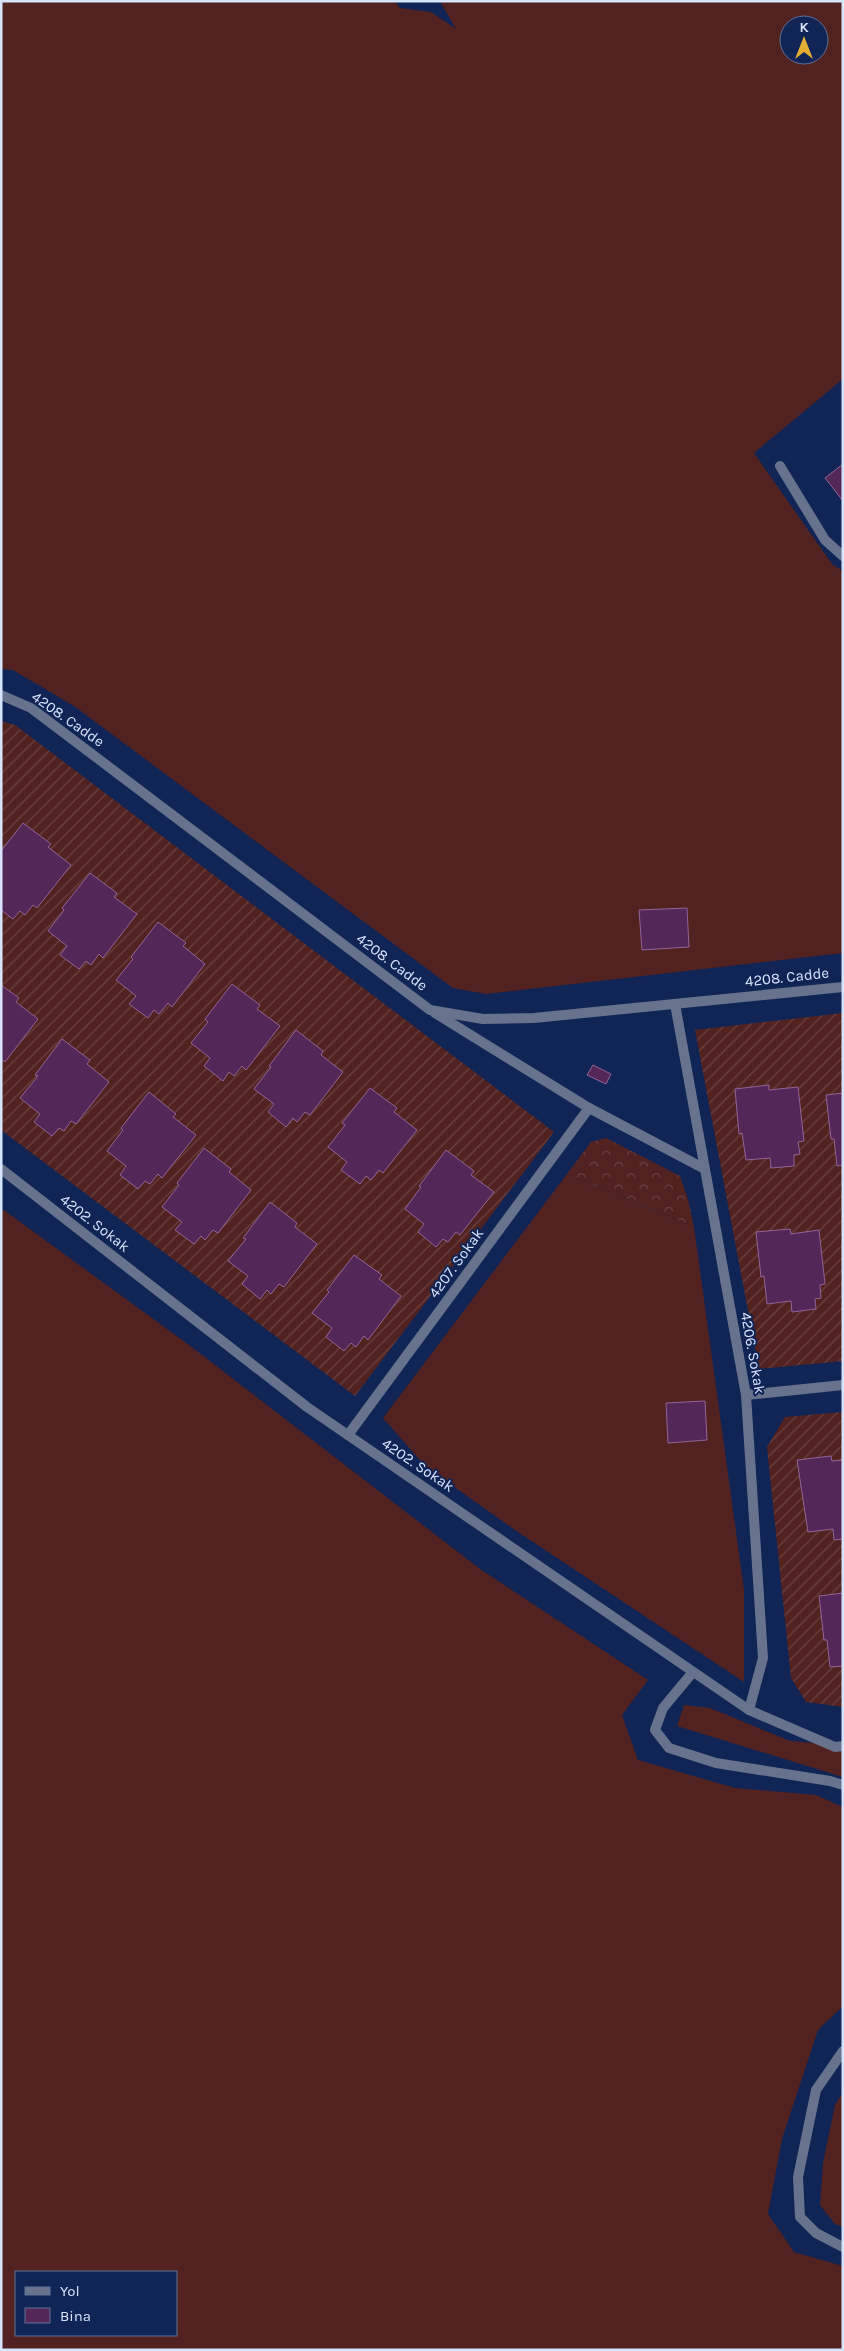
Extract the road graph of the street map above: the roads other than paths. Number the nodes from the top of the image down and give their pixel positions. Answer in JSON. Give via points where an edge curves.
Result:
{"nodes":[{"id":1,"x":780,"y":466,"type":"dead end"},
{"id":2,"x":843,"y":556,"type":"edge"},
{"id":3,"x":1,"y":694,"type":"edge"},
{"id":4,"x":843,"y":987,"type":"edge"},
{"id":5,"x":675,"y":1004,"type":"junction"},
{"id":6,"x":430,"y":1010,"type":"junction"},
{"id":7,"x":589,"y":1108,"type":"junction"},
{"id":8,"x":703,"y":1168,"type":"junction"},
{"id":9,"x":1,"y":1169,"type":"edge"},
{"id":10,"x":843,"y":1385,"type":"edge"},
{"id":11,"x":746,"y":1395,"type":"junction"},
{"id":12,"x":348,"y":1435,"type":"junction"},
{"id":13,"x":693,"y":1672,"type":"junction"},
{"id":14,"x":749,"y":1710,"type":"junction"},
{"id":15,"x":843,"y":1746,"type":"edge"},
{"id":16,"x":843,"y":1785,"type":"edge"},
{"id":17,"x":843,"y":2051,"type":"edge"},
{"id":18,"x":843,"y":2247,"type":"edge"}],
"edges":[{"from":1,"to":2,"type":"street","via":[[825,540]]},
{"from":3,"to":6,"type":"street","name":"4208. Cadde","via":[[31,708]]},
{"from":4,"to":5,"type":"street","name":"4208. Cadde"},
{"from":5,"to":6,"type":"street","name":"4208. Cadde","via":[[534,1018],[482,1019]]},
{"from":5,"to":8,"type":"street","name":"4206. Sokak"},
{"from":6,"to":7,"type":"street"},
{"from":7,"to":8,"type":"street"},
{"from":7,"to":12,"type":"street","name":"4207. Sokak"},
{"from":8,"to":11,"type":"street","name":"4206. Sokak"},
{"from":9,"to":12,"type":"street","name":"4202. Sokak","via":[[307,1407]]},
{"from":10,"to":11,"type":"street"},
{"from":11,"to":14,"type":"street","name":"4206. Sokak","via":[[763,1658]]},
{"from":12,"to":13,"type":"street","name":"4202. Sokak"},
{"from":13,"to":14,"type":"street","name":"4202. Sokak"},
{"from":13,"to":16,"type":"street","via":[[663,1708],[655,1730],[669,1748],[716,1763]]},
{"from":14,"to":15,"type":"street","name":"4202. Sokak","via":[[835,1747]]},
{"from":17,"to":18,"type":"street","via":[[816,2090],[798,2177],[800,2217],[816,2233]]}]}
